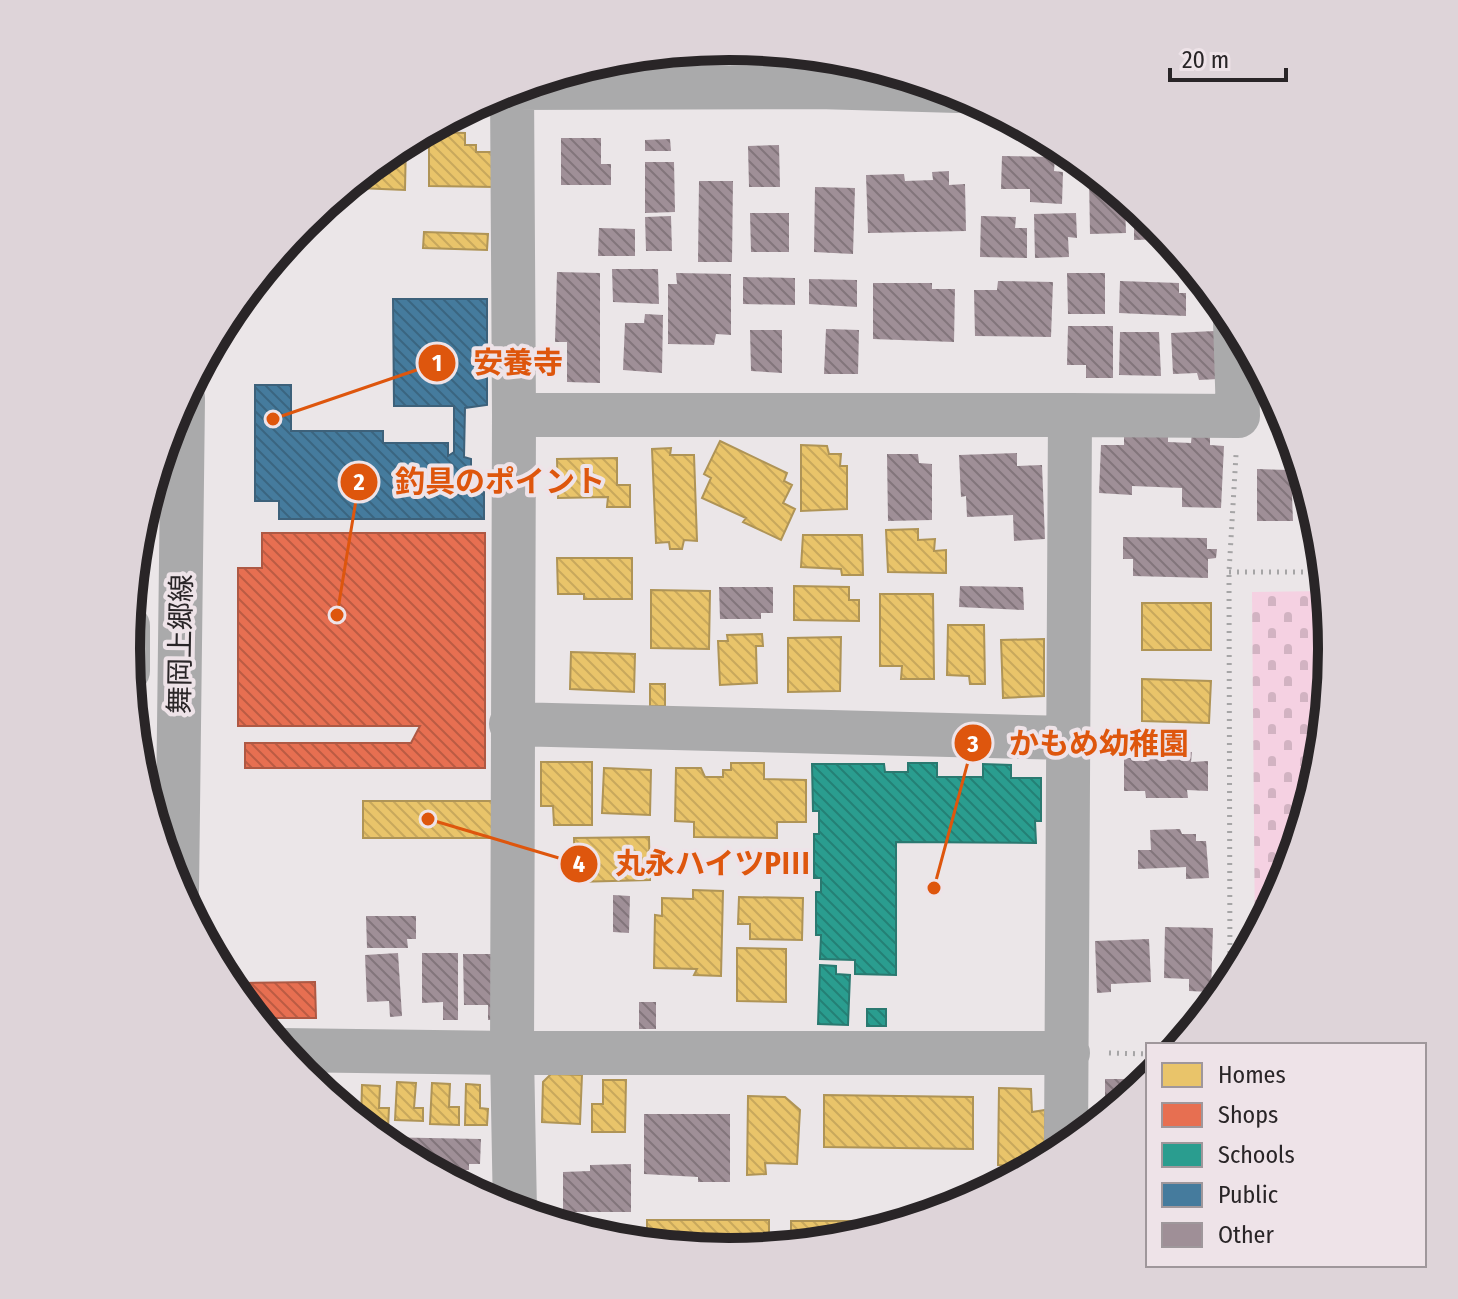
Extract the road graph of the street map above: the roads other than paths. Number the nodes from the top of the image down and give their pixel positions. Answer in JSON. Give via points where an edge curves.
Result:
{"nodes":[{"id":1,"x":550,"y":88,"type":"edge"},
{"id":2,"x":914,"y":90,"type":"edge"},
{"id":3,"x":512,"y":102,"type":"edge"},
{"id":4,"x":1236,"y":349,"type":"edge"},
{"id":5,"x":514,"y":415,"type":"junction"},
{"id":6,"x":1070,"y":415,"type":"junction"},
{"id":7,"x":183,"y":428,"type":"edge"},
{"id":8,"x":511,"y":724,"type":"junction"},
{"id":9,"x":1070,"y":738,"type":"junction"},
{"id":10,"x":177,"y":857,"type":"edge"},
{"id":11,"x":297,"y":1050,"type":"edge"},
{"id":12,"x":512,"y":1053,"type":"junction"},
{"id":13,"x":1068,"y":1053,"type":"junction"},
{"id":14,"x":1066,"y":1133,"type":"edge"},
{"id":15,"x":515,"y":1198,"type":"edge"}],
"edges":[{"from":1,"to":2,"type":"street"},
{"from":3,"to":5,"type":"street"},
{"from":4,"to":6,"type":"street","via":[[1238,416]]},
{"from":5,"to":6,"type":"street"},
{"from":5,"to":8,"type":"street"},
{"from":6,"to":9,"type":"street"},
{"from":7,"to":10,"type":"street","name":"舞岡上郷線"},
{"from":8,"to":9,"type":"street"},
{"from":8,"to":12,"type":"street"},
{"from":9,"to":13,"type":"street"},
{"from":11,"to":12,"type":"street"},
{"from":12,"to":13,"type":"street"},
{"from":12,"to":15,"type":"street"},
{"from":13,"to":14,"type":"street"}]}
